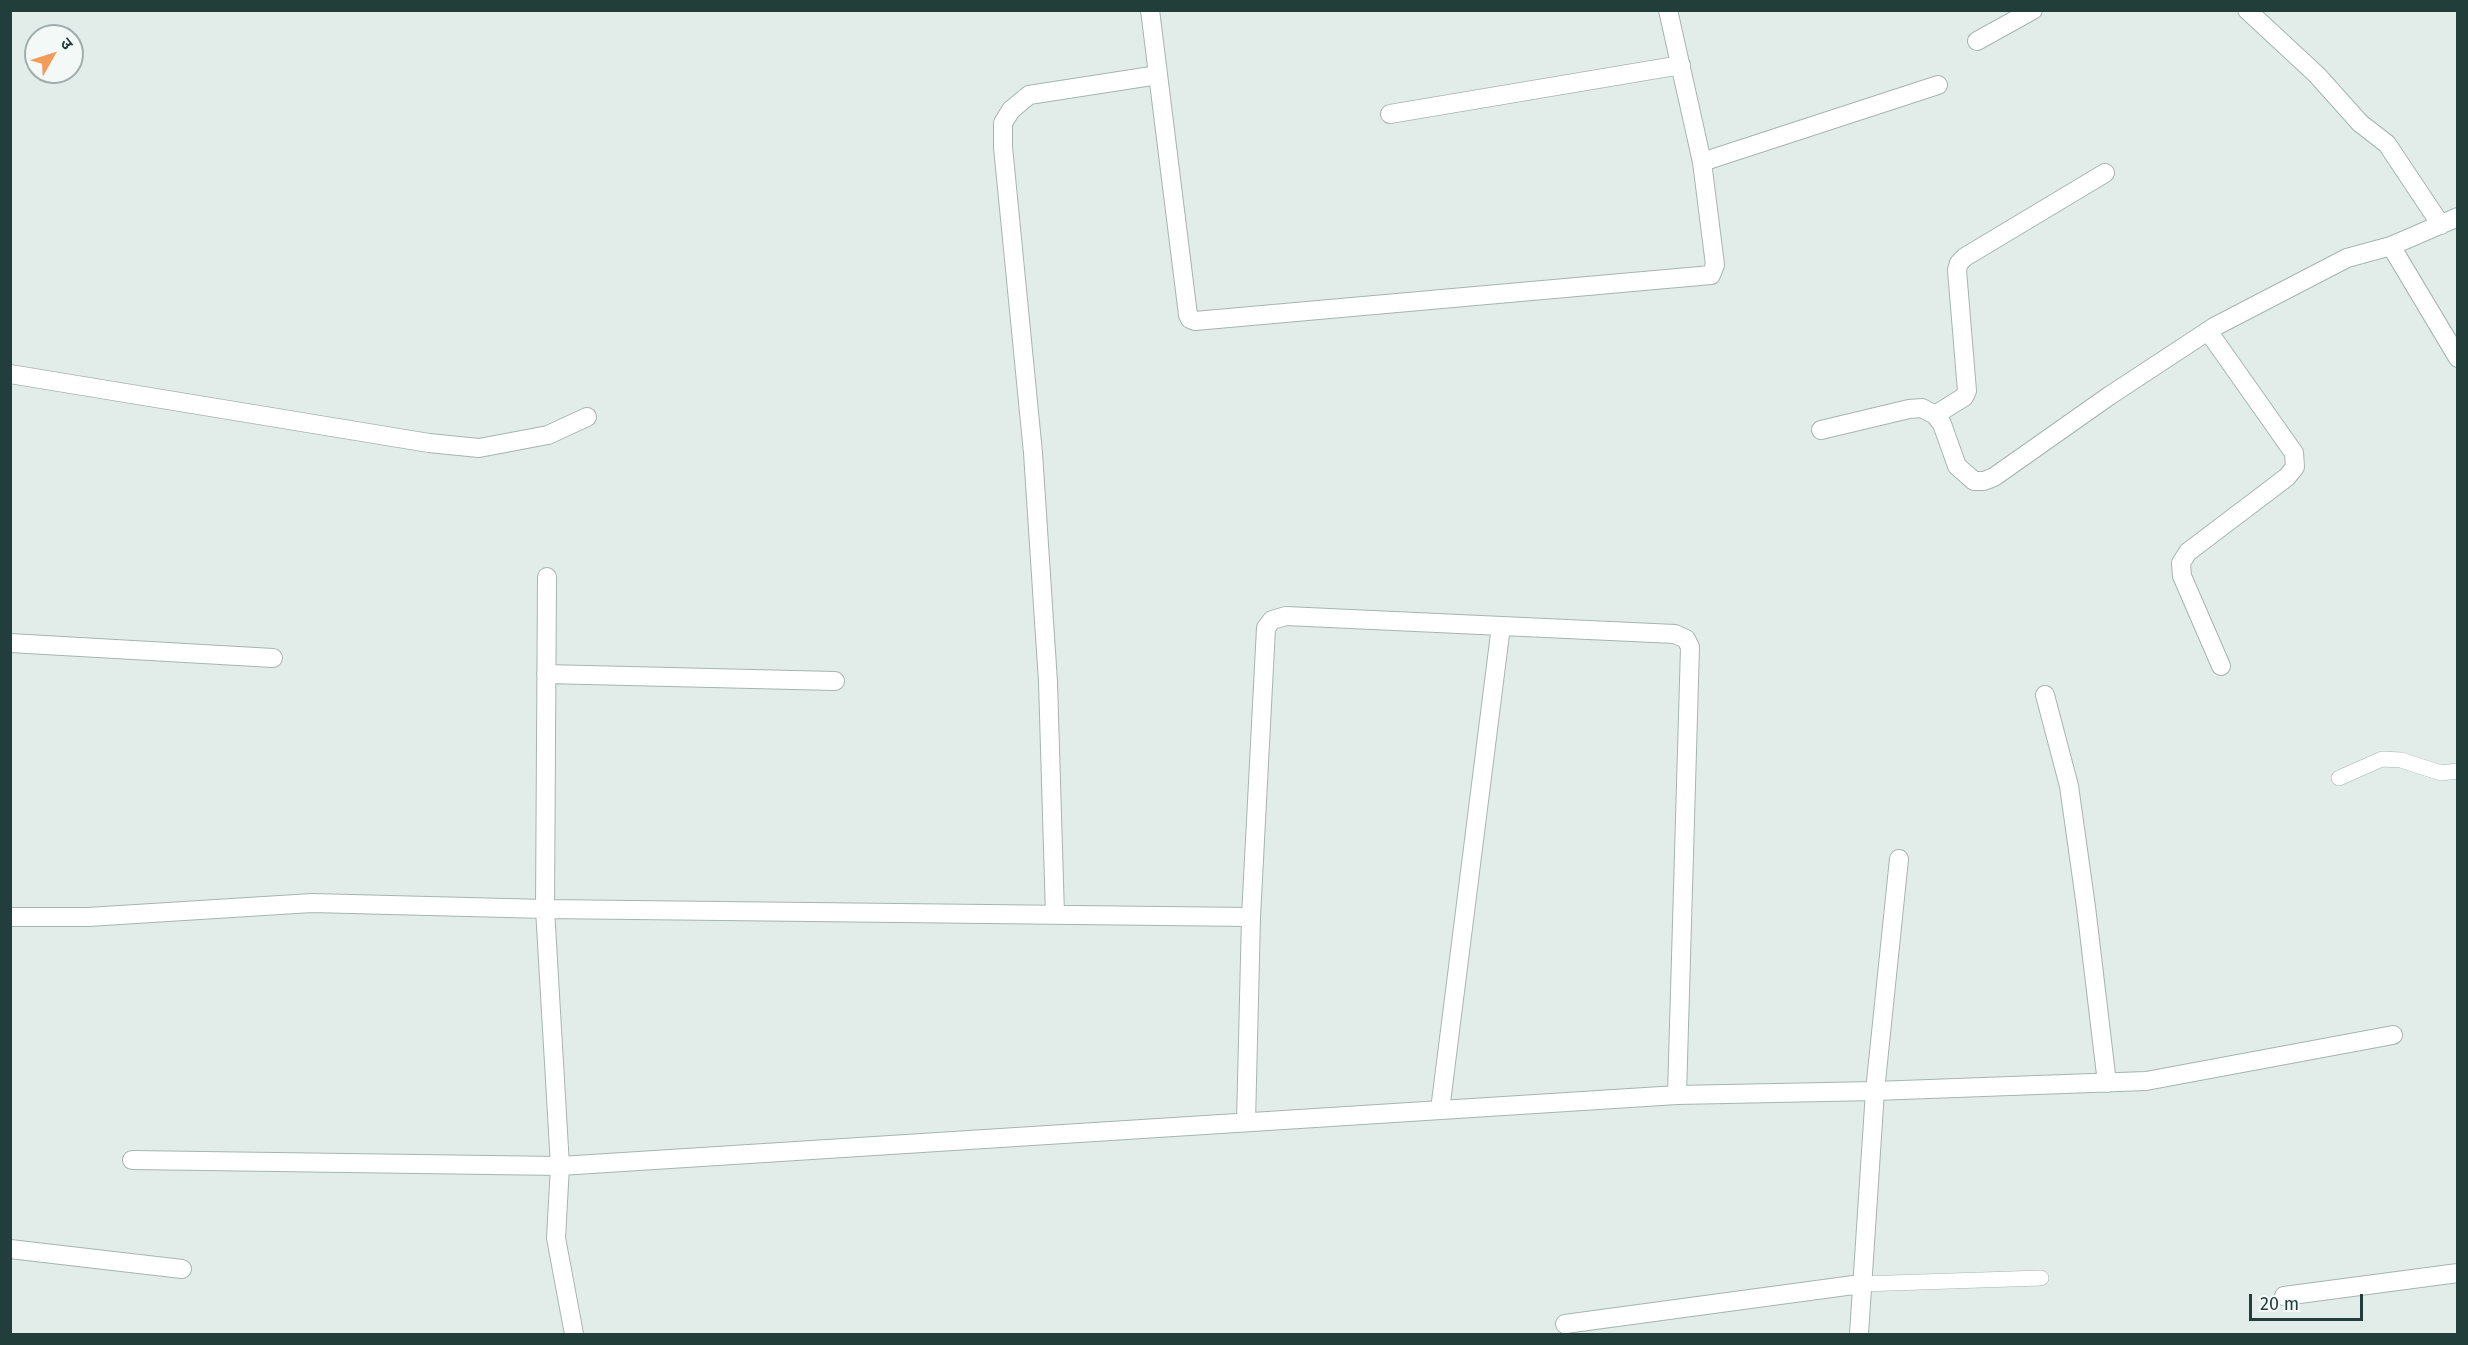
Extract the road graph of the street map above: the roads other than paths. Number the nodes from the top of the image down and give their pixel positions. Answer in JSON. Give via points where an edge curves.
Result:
{"nodes":[{"id":1,"x":1150,"y":10,"type":"edge"},
{"id":2,"x":1668,"y":10,"type":"edge"},
{"id":3,"x":2033,"y":10,"type":"edge"},
{"id":4,"x":2247,"y":10,"type":"edge"},
{"id":5,"x":1977,"y":41,"type":"dead end"},
{"id":6,"x":1681,"y":65,"type":"junction"},
{"id":7,"x":1158,"y":75,"type":"junction"},
{"id":8,"x":1938,"y":85,"type":"dead end"},
{"id":9,"x":1390,"y":114,"type":"dead end"},
{"id":10,"x":1702,"y":162,"type":"junction"},
{"id":11,"x":2104,"y":173,"type":"dead end"},
{"id":12,"x":2457,"y":216,"type":"edge"},
{"id":13,"x":2441,"y":225,"type":"junction"},
{"id":14,"x":2391,"y":246,"type":"junction"},
{"id":15,"x":2208,"y":331,"type":"junction"},
{"id":16,"x":2457,"y":358,"type":"edge"},
{"id":17,"x":10,"y":374,"type":"edge"},
{"id":18,"x":1935,"y":415,"type":"junction"},
{"id":19,"x":587,"y":417,"type":"dead end"},
{"id":20,"x":1821,"y":430,"type":"dead end"},
{"id":21,"x":547,"y":577,"type":"dead end"},
{"id":22,"x":1501,"y":626,"type":"junction"},
{"id":23,"x":10,"y":643,"type":"edge"},
{"id":24,"x":273,"y":658,"type":"dead end"},
{"id":25,"x":2221,"y":666,"type":"dead end"},
{"id":26,"x":546,"y":674,"type":"junction"},
{"id":27,"x":835,"y":681,"type":"dead end"},
{"id":28,"x":2045,"y":695,"type":"dead end"},
{"id":29,"x":2457,"y":771,"type":"edge"},
{"id":30,"x":2340,"y":778,"type":"dead end"},
{"id":31,"x":1899,"y":859,"type":"dead end"},
{"id":32,"x":545,"y":909,"type":"junction"},
{"id":33,"x":1055,"y":915,"type":"junction"},
{"id":34,"x":10,"y":917,"type":"edge"},
{"id":35,"x":1251,"y":917,"type":"junction"},
{"id":36,"x":2393,"y":1035,"type":"dead end"},
{"id":37,"x":2107,"y":1083,"type":"junction"},
{"id":38,"x":1875,"y":1091,"type":"junction"},
{"id":39,"x":1677,"y":1095,"type":"junction"},
{"id":40,"x":1440,"y":1110,"type":"junction"},
{"id":41,"x":1246,"y":1122,"type":"junction"},
{"id":42,"x":132,"y":1160,"type":"dead end"},
{"id":43,"x":560,"y":1166,"type":"junction"},
{"id":44,"x":10,"y":1248,"type":"edge"},
{"id":45,"x":182,"y":1269,"type":"dead end"},
{"id":46,"x":2457,"y":1273,"type":"edge"},
{"id":47,"x":2042,"y":1278,"type":"dead end"},
{"id":48,"x":1861,"y":1284,"type":"junction"},
{"id":49,"x":2284,"y":1296,"type":"dead end"},
{"id":50,"x":1565,"y":1324,"type":"dead end"},
{"id":51,"x":574,"y":1335,"type":"edge"},
{"id":52,"x":1859,"y":1335,"type":"edge"}],
"edges":[{"from":1,"to":7,"type":"street"},
{"from":2,"to":6,"type":"street"},
{"from":3,"to":5,"type":"street"},
{"from":4,"to":13,"type":"street","via":[[2317,75],[2360,123],[2387,144]]},
{"from":6,"to":9,"type":"street"},
{"from":6,"to":10,"type":"street"},
{"from":7,"to":10,"type":"street","via":[[1188,315],[1195,321],[1711,275],[1715,264]]},
{"from":7,"to":33,"type":"street","via":[[1029,95],[1003,123],[1047,670]]},
{"from":8,"to":10,"type":"street"},
{"from":11,"to":18,"type":"street","via":[[1959,263],[1966,391],[1964,397]]},
{"from":12,"to":13,"type":"street"},
{"from":13,"to":14,"type":"street"},
{"from":14,"to":15,"type":"street","via":[[2372,249],[2330,266]]},
{"from":14,"to":16,"type":"street"},
{"from":15,"to":18,"type":"street","via":[[1984,481],[1974,481],[1957,466]]},
{"from":15,"to":25,"type":"street","via":[[2294,453],[2295,467],[2188,552],[2181,563],[2182,576]]},
{"from":17,"to":19,"type":"street","via":[[479,448],[548,435]]},
{"from":18,"to":20,"type":"street","via":[[1922,408],[1909,409]]},
{"from":21,"to":26,"type":"street"},
{"from":22,"to":35,"type":"street","via":[[1286,616],[1272,620],[1266,628]]},
{"from":22,"to":39,"type":"street","via":[[1675,634],[1686,639],[1690,647]]},
{"from":22,"to":40,"type":"street"},
{"from":23,"to":24,"type":"street"},
{"from":26,"to":27,"type":"street"},
{"from":26,"to":32,"type":"street"},
{"from":28,"to":37,"type":"street","via":[[2069,786]]},
{"from":29,"to":30,"type":"lane","via":[[2441,773],[2401,759],[2382,759]]},
{"from":31,"to":38,"type":"street"},
{"from":32,"to":33,"type":"street"},
{"from":32,"to":34,"type":"street","via":[[312,903],[88,917]]},
{"from":32,"to":43,"type":"street"},
{"from":33,"to":35,"type":"street"},
{"from":35,"to":41,"type":"street"},
{"from":36,"to":37,"type":"street","via":[[2146,1081]]},
{"from":37,"to":38,"type":"street"},
{"from":38,"to":39,"type":"street"},
{"from":38,"to":48,"type":"street"},
{"from":39,"to":40,"type":"street"},
{"from":40,"to":41,"type":"street"},
{"from":41,"to":43,"type":"street"},
{"from":42,"to":43,"type":"street"},
{"from":43,"to":51,"type":"street","via":[[556,1238]]},
{"from":44,"to":45,"type":"street"},
{"from":46,"to":49,"type":"street"},
{"from":47,"to":48,"type":"lane"},
{"from":48,"to":50,"type":"street"},
{"from":48,"to":52,"type":"street"}]}
